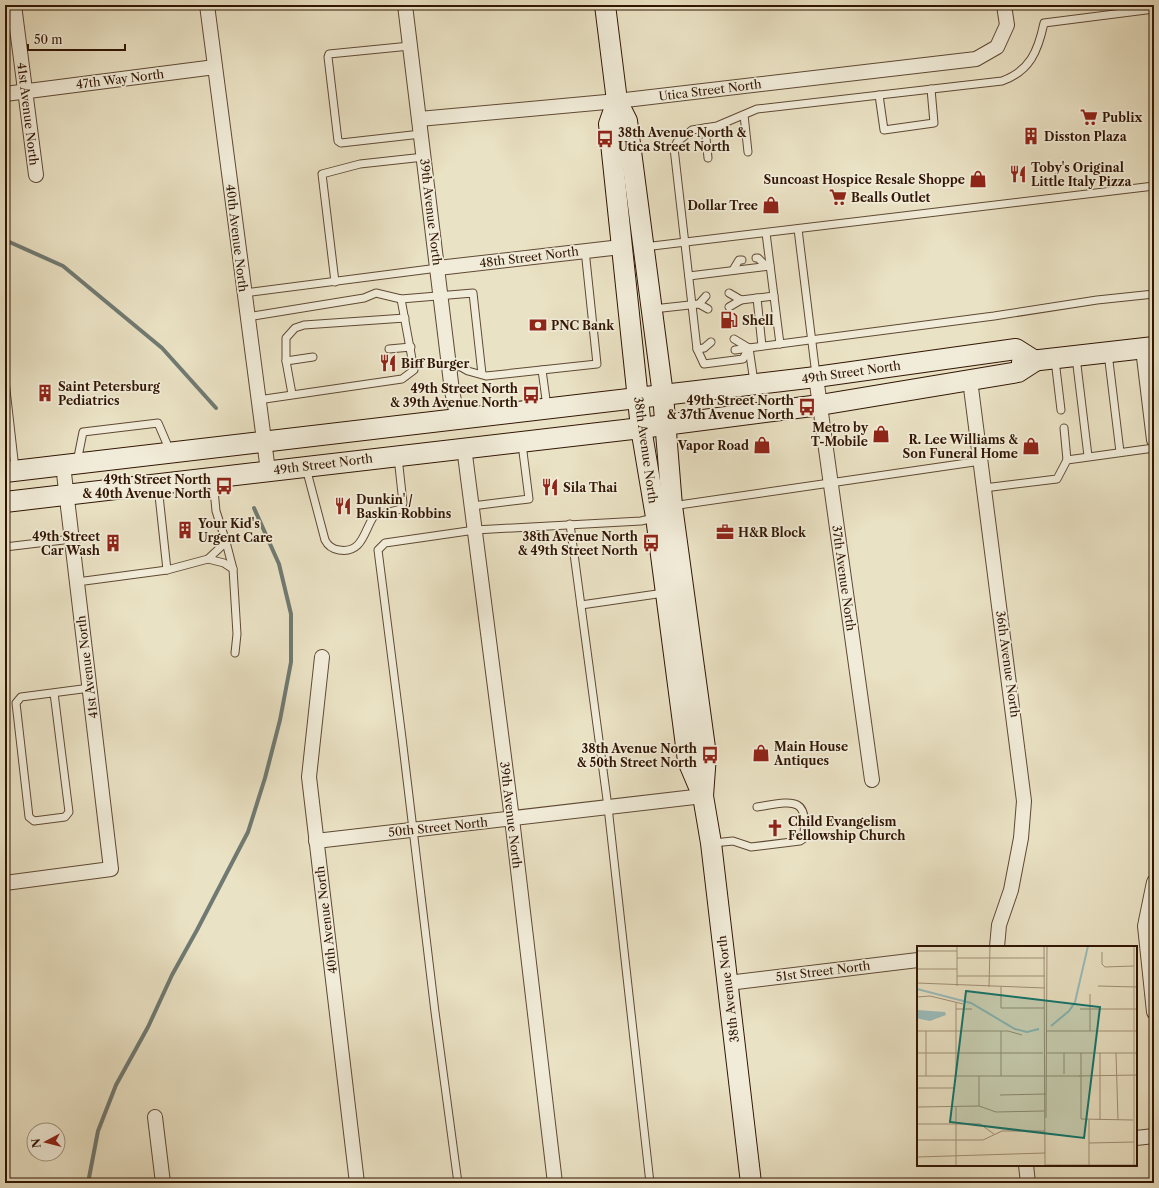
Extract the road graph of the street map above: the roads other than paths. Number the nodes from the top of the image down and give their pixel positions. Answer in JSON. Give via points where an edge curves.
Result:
{"nodes":[{"id":1,"x":14,"y":5,"type":"edge"},
{"id":2,"x":207,"y":5,"type":"edge"},
{"id":3,"x":405,"y":5,"type":"edge"},
{"id":4,"x":605,"y":5,"type":"edge"},
{"id":5,"x":1004,"y":5,"type":"edge"},
{"id":6,"x":1154,"y":8,"type":"edge"},
{"id":7,"x":410,"y":46,"type":"junction"},
{"id":8,"x":215,"y":67,"type":"junction"},
{"id":9,"x":931,"y":89,"type":"junction"},
{"id":10,"x":25,"y":92,"type":"junction"},
{"id":11,"x":5,"y":94,"type":"edge"},
{"id":12,"x":879,"y":95,"type":"junction"},
{"id":13,"x":617,"y":101,"type":"junction"},
{"id":14,"x":744,"y":115,"type":"junction"},
{"id":15,"x":419,"y":119,"type":"junction"},
{"id":16,"x":705,"y":128,"type":"junction"},
{"id":17,"x":421,"y":134,"type":"junction"},
{"id":18,"x":748,"y":152,"type":"dead end"},
{"id":19,"x":424,"y":157,"type":"junction"},
{"id":20,"x":708,"y":158,"type":"dead end"},
{"id":21,"x":36,"y":175,"type":"dead end"},
{"id":22,"x":1154,"y":186,"type":"edge"},
{"id":23,"x":798,"y":229,"type":"junction"},
{"id":24,"x":766,"y":233,"type":"junction"},
{"id":25,"x":685,"y":242,"type":"junction"},
{"id":26,"x":621,"y":247,"type":"junction"},
{"id":27,"x":644,"y":247,"type":"junction"},
{"id":28,"x":585,"y":250,"type":"junction"},
{"id":29,"x":756,"y":258,"type":"dead end"},
{"id":30,"x":742,"y":260,"type":"dead end"},
{"id":31,"x":768,"y":266,"type":"junction"},
{"id":32,"x":438,"y":268,"type":"junction"},
{"id":33,"x":733,"y":270,"type":"junction"},
{"id":34,"x":689,"y":276,"type":"junction"},
{"id":35,"x":336,"y":282,"type":"junction"},
{"id":36,"x":244,"y":293,"type":"junction"},
{"id":37,"x":729,"y":293,"type":"dead end"},
{"id":38,"x":1154,"y":294,"type":"edge"},
{"id":39,"x":706,"y":296,"type":"dead end"},
{"id":40,"x":774,"y":296,"type":"junction"},
{"id":41,"x":441,"y":297,"type":"junction"},
{"id":42,"x":757,"y":298,"type":"junction"},
{"id":43,"x":401,"y":299,"type":"junction"},
{"id":44,"x":741,"y":300,"type":"junction"},
{"id":45,"x":695,"y":304,"type":"junction"},
{"id":46,"x":730,"y":307,"type":"dead end"},
{"id":47,"x":652,"y":309,"type":"junction"},
{"id":48,"x":708,"y":309,"type":"dead end"},
{"id":49,"x":247,"y":317,"type":"junction"},
{"id":50,"x":405,"y":318,"type":"junction"},
{"id":51,"x":734,"y":339,"type":"dead end"},
{"id":52,"x":812,"y":340,"type":"junction"},
{"id":53,"x":711,"y":342,"type":"dead end"},
{"id":54,"x":780,"y":344,"type":"junction"},
{"id":55,"x":762,"y":346,"type":"junction"},
{"id":56,"x":411,"y":347,"type":"junction"},
{"id":57,"x":701,"y":348,"type":"junction"},
{"id":58,"x":749,"y":348,"type":"junction"},
{"id":59,"x":1148,"y":348,"type":"edge"},
{"id":60,"x":389,"y":349,"type":"dead end"},
{"id":61,"x":734,"y":350,"type":"dead end"},
{"id":62,"x":712,"y":353,"type":"dead end"},
{"id":63,"x":1108,"y":353,"type":"junction"},
{"id":64,"x":1076,"y":356,"type":"junction"},
{"id":65,"x":313,"y":357,"type":"dead end"},
{"id":66,"x":939,"y":359,"type":"junction"},
{"id":67,"x":1055,"y":359,"type":"junction"},
{"id":68,"x":286,"y":361,"type":"junction"},
{"id":69,"x":1035,"y":361,"type":"junction"},
{"id":70,"x":449,"y":365,"type":"junction"},
{"id":71,"x":542,"y":370,"type":"junction"},
{"id":72,"x":482,"y":374,"type":"junction"},
{"id":73,"x":816,"y":377,"type":"junction"},
{"id":74,"x":970,"y":380,"type":"junction"},
{"id":75,"x":5,"y":381,"type":"edge"},
{"id":76,"x":755,"y":384,"type":"junction"},
{"id":77,"x":292,"y":394,"type":"junction"},
{"id":78,"x":663,"y":395,"type":"junction"},
{"id":79,"x":639,"y":399,"type":"junction"},
{"id":80,"x":258,"y":400,"type":"junction"},
{"id":81,"x":820,"y":405,"type":"junction"},
{"id":82,"x":547,"y":409,"type":"junction"},
{"id":83,"x":1061,"y":410,"type":"dead end"},
{"id":84,"x":458,"y":420,"type":"junction"},
{"id":85,"x":666,"y":424,"type":"junction"},
{"id":86,"x":641,"y":428,"type":"junction"},
{"id":87,"x":1064,"y":428,"type":"dead end"},
{"id":88,"x":1154,"y":440,"type":"edge"},
{"id":89,"x":522,"y":441,"type":"junction"},
{"id":90,"x":264,"y":442,"type":"junction"},
{"id":91,"x":464,"y":447,"type":"junction"},
{"id":92,"x":1154,"y":448,"type":"edge"},
{"id":93,"x":1120,"y":452,"type":"junction"},
{"id":94,"x":171,"y":453,"type":"junction"},
{"id":95,"x":398,"y":455,"type":"junction"},
{"id":96,"x":1088,"y":456,"type":"junction"},
{"id":97,"x":1068,"y":460,"type":"junction"},
{"id":98,"x":981,"y":461,"type":"junction"},
{"id":99,"x":70,"y":464,"type":"junction"},
{"id":100,"x":306,"y":466,"type":"junction"},
{"id":101,"x":10,"y":471,"type":"edge"},
{"id":102,"x":268,"y":471,"type":"junction"},
{"id":103,"x":213,"y":477,"type":"junction"},
{"id":104,"x":831,"y":482,"type":"junction"},
{"id":105,"x":158,"y":484,"type":"junction"},
{"id":106,"x":984,"y":488,"type":"junction"},
{"id":107,"x":67,"y":495,"type":"junction"},
{"id":108,"x":5,"y":502,"type":"edge"},
{"id":109,"x":472,"y":506,"type":"junction"},
{"id":110,"x":672,"y":506,"type":"junction"},
{"id":111,"x":656,"y":517,"type":"junction"},
{"id":112,"x":570,"y":524,"type":"junction"},
{"id":113,"x":475,"y":530,"type":"junction"},
{"id":114,"x":72,"y":539,"type":"junction"},
{"id":115,"x":226,"y":542,"type":"junction"},
{"id":116,"x":5,"y":547,"type":"edge"},
{"id":117,"x":208,"y":559,"type":"junction"},
{"id":118,"x":232,"y":569,"type":"junction"},
{"id":119,"x":167,"y":570,"type":"junction"},
{"id":120,"x":77,"y":582,"type":"junction"},
{"id":121,"x":666,"y":593,"type":"junction"},
{"id":122,"x":581,"y":605,"type":"junction"},
{"id":123,"x":234,"y":653,"type":"dead end"},
{"id":124,"x":322,"y":657,"type":"dead end"},
{"id":125,"x":90,"y":688,"type":"junction"},
{"id":126,"x":54,"y":693,"type":"junction"},
{"id":127,"x":872,"y":780,"type":"dead end"},
{"id":128,"x":703,"y":796,"type":"junction"},
{"id":129,"x":608,"y":807,"type":"junction"},
{"id":130,"x":757,"y":807,"type":"dead end"},
{"id":131,"x":512,"y":819,"type":"junction"},
{"id":132,"x":412,"y":830,"type":"junction"},
{"id":133,"x":316,"y":842,"type":"junction"},
{"id":134,"x":711,"y":843,"type":"junction"},
{"id":135,"x":1154,"y":882,"type":"edge"},
{"id":136,"x":5,"y":883,"type":"edge"},
{"id":137,"x":997,"y":946,"type":"edge"},
{"id":138,"x":917,"y":960,"type":"edge"},
{"id":139,"x":728,"y":983,"type":"junction"},
{"id":140,"x":1154,"y":1012,"type":"edge"},
{"id":141,"x":154,"y":1117,"type":"dead end"},
{"id":142,"x":1154,"y":1136,"type":"edge"},
{"id":143,"x":1137,"y":1138,"type":"edge"},
{"id":144,"x":1026,"y":1166,"type":"edge"},
{"id":145,"x":163,"y":1183,"type":"edge"},
{"id":146,"x":357,"y":1183,"type":"edge"},
{"id":147,"x":458,"y":1183,"type":"edge"},
{"id":148,"x":555,"y":1183,"type":"edge"},
{"id":149,"x":650,"y":1183,"type":"edge"},
{"id":150,"x":751,"y":1183,"type":"edge"},
{"id":151,"x":1028,"y":1183,"type":"edge"}],
"edges":[{"from":1,"to":10,"type":"street","name":"41st Avenue North"},
{"from":2,"to":8,"type":"street","name":"40th Avenue North"},
{"from":3,"to":7,"type":"street","name":"39th Avenue North"},
{"from":4,"to":13,"type":"main road","name":"38th Avenue North"},
{"from":5,"to":13,"type":"street","name":"Utica Street North","via":[[1007,25],[997,47],[976,59]]},
{"from":6,"to":9,"type":"lane","via":[[1044,23],[1039,45],[1026,66],[1016,76],[1002,81]]},
{"from":7,"to":15,"type":"street","name":"39th Avenue North"},
{"from":7,"to":17,"type":"lane","via":[[329,54],[338,141],[340,143]]},
{"from":8,"to":10,"type":"street","name":"47th Way North"},
{"from":8,"to":36,"type":"street","name":"40th Avenue North"},
{"from":9,"to":12,"type":"lane"},
{"from":9,"to":12,"type":"lane","via":[[934,123],[884,130]]},
{"from":10,"to":11,"type":"street","name":"47th Way North"},
{"from":10,"to":21,"type":"street","name":"41st Avenue North"},
{"from":12,"to":14,"type":"lane","via":[[757,109]]},
{"from":13,"to":15,"type":"street","name":"Utica Street North"},
{"from":13,"to":26,"type":"main road","name":"38th Avenue North","via":[[609,124]]},
{"from":13,"to":27,"type":"main road","name":"38th Avenue North","via":[[627,121]]},
{"from":14,"to":16,"type":"lane"},
{"from":14,"to":18,"type":"lane"},
{"from":15,"to":17,"type":"street","name":"39th Avenue North"},
{"from":16,"to":20,"type":"lane"},
{"from":16,"to":25,"type":"lane","via":[[692,130],[674,148]]},
{"from":17,"to":19,"type":"street","name":"39th Avenue North"},
{"from":19,"to":32,"type":"street","name":"39th Avenue North"},
{"from":19,"to":35,"type":"lane","via":[[360,164],[322,174]]},
{"from":22,"to":23,"type":"lane"},
{"from":23,"to":24,"type":"lane"},
{"from":23,"to":52,"type":"lane"},
{"from":24,"to":25,"type":"lane"},
{"from":24,"to":31,"type":"lane"},
{"from":25,"to":27,"type":"lane"},
{"from":25,"to":34,"type":"lane"},
{"from":26,"to":28,"type":"street","name":"48th Street North"},
{"from":26,"to":79,"type":"main road","name":"38th Avenue North"},
{"from":27,"to":47,"type":"main road","name":"38th Avenue North"},
{"from":28,"to":32,"type":"street","name":"48th Street North"},
{"from":28,"to":71,"type":"lane","via":[[597,364]]},
{"from":29,"to":31,"type":"lane"},
{"from":30,"to":33,"type":"lane","via":[[739,260]]},
{"from":31,"to":33,"type":"lane"},
{"from":31,"to":40,"type":"lane"},
{"from":32,"to":35,"type":"lane"},
{"from":32,"to":41,"type":"street","name":"39th Avenue North"},
{"from":33,"to":34,"type":"lane"},
{"from":34,"to":45,"type":"lane"},
{"from":35,"to":36,"type":"lane"},
{"from":36,"to":49,"type":"street","name":"40th Avenue North"},
{"from":37,"to":44,"type":"lane"},
{"from":38,"to":52,"type":"lane"},
{"from":39,"to":45,"type":"lane"},
{"from":40,"to":42,"type":"lane"},
{"from":40,"to":54,"type":"lane"},
{"from":41,"to":43,"type":"lane"},
{"from":41,"to":70,"type":"street","name":"39th Avenue North"},
{"from":41,"to":72,"type":"lane","via":[[472,293]]},
{"from":42,"to":44,"type":"lane"},
{"from":42,"to":55,"type":"lane"},
{"from":43,"to":49,"type":"lane","via":[[376,293],[364,298]]},
{"from":43,"to":50,"type":"lane"},
{"from":44,"to":46,"type":"lane"},
{"from":45,"to":47,"type":"lane"},
{"from":45,"to":48,"type":"lane"},
{"from":45,"to":57,"type":"lane"},
{"from":47,"to":78,"type":"main road","name":"38th Avenue North"},
{"from":49,"to":80,"type":"street","name":"40th Avenue North"},
{"from":50,"to":56,"type":"lane"},
{"from":50,"to":68,"type":"lane","via":[[304,325],[295,328],[286,338]]},
{"from":51,"to":58,"type":"lane"},
{"from":52,"to":54,"type":"lane"},
{"from":52,"to":73,"type":"lane"},
{"from":53,"to":57,"type":"lane"},
{"from":54,"to":55,"type":"lane"},
{"from":55,"to":58,"type":"lane"},
{"from":56,"to":60,"type":"lane"},
{"from":56,"to":77,"type":"lane","via":[[414,370],[402,379]]},
{"from":57,"to":58,"type":"lane","via":[[704,364],[743,359]]},
{"from":57,"to":62,"type":"lane"},
{"from":58,"to":61,"type":"lane"},
{"from":58,"to":76,"type":"lane"},
{"from":59,"to":63,"type":"main road"},
{"from":59,"to":88,"type":"street"},
{"from":63,"to":64,"type":"main road"},
{"from":63,"to":93,"type":"lane"},
{"from":64,"to":67,"type":"main road"},
{"from":64,"to":96,"type":"lane"},
{"from":65,"to":68,"type":"lane"},
{"from":66,"to":69,"type":"main road","name":"49th Street North","via":[[1016,349]]},
{"from":66,"to":73,"type":"main road","name":"49th Street North"},
{"from":66,"to":74,"type":"main road","via":[[962,370]]},
{"from":67,"to":69,"type":"main road"},
{"from":67,"to":83,"type":"lane"},
{"from":68,"to":77,"type":"lane"},
{"from":69,"to":74,"type":"main road","via":[[1018,372]]},
{"from":70,"to":72,"type":"lane"},
{"from":70,"to":84,"type":"street","name":"39th Avenue North"},
{"from":71,"to":72,"type":"lane","via":[[486,376]]},
{"from":71,"to":82,"type":"lane"},
{"from":73,"to":76,"type":"main road","name":"49th Street North"},
{"from":73,"to":81,"type":"street","name":"37th Avenue North"},
{"from":74,"to":81,"type":"main road"},
{"from":74,"to":98,"type":"street","name":"36th Avenue North"},
{"from":75,"to":101,"type":"lane"},
{"from":76,"to":78,"type":"main road","name":"49th Street North"},
{"from":77,"to":80,"type":"lane"},
{"from":78,"to":79,"type":"main road","name":"49th Street North"},
{"from":78,"to":85,"type":"main road","name":"38th Avenue North"},
{"from":79,"to":82,"type":"main road"},
{"from":79,"to":86,"type":"main road","name":"38th Avenue North"},
{"from":80,"to":90,"type":"street","name":"40th Avenue North"},
{"from":81,"to":85,"type":"main road"},
{"from":81,"to":104,"type":"street","name":"37th Avenue North"},
{"from":82,"to":84,"type":"main road"},
{"from":84,"to":90,"type":"main road"},
{"from":85,"to":86,"type":"main road","name":"49th Street North"},
{"from":85,"to":110,"type":"main road","name":"38th Avenue North"},
{"from":86,"to":89,"type":"main road","name":"49th Street North"},
{"from":86,"to":111,"type":"main road","name":"38th Avenue North"},
{"from":87,"to":97,"type":"lane"},
{"from":89,"to":91,"type":"main road","name":"49th Street North"},
{"from":89,"to":109,"type":"lane","via":[[529,499]]},
{"from":90,"to":94,"type":"main road"},
{"from":90,"to":102,"type":"street","name":"40th Avenue North"},
{"from":91,"to":95,"type":"main road","name":"49th Street North"},
{"from":91,"to":109,"type":"street","name":"39th Avenue North"},
{"from":92,"to":93,"type":"lane"},
{"from":93,"to":96,"type":"lane"},
{"from":94,"to":99,"type":"main road"},
{"from":94,"to":99,"type":"lane","via":[[158,423],[84,432]]},
{"from":95,"to":100,"type":"main road","name":"49th Street North"},
{"from":95,"to":100,"type":"lane","via":[[402,509],[374,516],[362,542],[349,550],[328,546]]},
{"from":96,"to":97,"type":"lane"},
{"from":97,"to":106,"type":"lane","via":[[1057,478]]},
{"from":98,"to":104,"type":"lane"},
{"from":98,"to":106,"type":"street","name":"36th Avenue North"},
{"from":99,"to":101,"type":"main road"},
{"from":99,"to":107,"type":"street","name":"41st Avenue North"},
{"from":100,"to":102,"type":"main road","name":"49th Street North"},
{"from":102,"to":103,"type":"main road","name":"49th Street North"},
{"from":103,"to":105,"type":"main road","name":"49th Street North"},
{"from":103,"to":115,"type":"lane","via":[[216,511]]},
{"from":104,"to":110,"type":"lane"},
{"from":104,"to":127,"type":"street","name":"37th Avenue North"},
{"from":105,"to":107,"type":"main road","name":"49th Street North"},
{"from":105,"to":119,"type":"lane"},
{"from":106,"to":137,"type":"street","name":"36th Avenue North","via":[[1024,801],[1021,838]]},
{"from":107,"to":108,"type":"main road","name":"49th Street North"},
{"from":107,"to":114,"type":"street","name":"41st Avenue North"},
{"from":109,"to":113,"type":"street","name":"39th Avenue North"},
{"from":110,"to":128,"type":"main road","name":"38th Avenue North","via":[[706,755]]},
{"from":111,"to":112,"type":"lane","via":[[642,521]]},
{"from":111,"to":121,"type":"main road","name":"38th Avenue North"},
{"from":112,"to":113,"type":"lane"},
{"from":112,"to":122,"type":"lane"},
{"from":113,"to":131,"type":"street","name":"39th Avenue North"},
{"from":113,"to":132,"type":"lane","via":[[385,543],[378,550]]},
{"from":114,"to":116,"type":"lane"},
{"from":114,"to":120,"type":"street","name":"41st Avenue North"},
{"from":115,"to":117,"type":"lane"},
{"from":115,"to":118,"type":"lane"},
{"from":117,"to":118,"type":"lane","via":[[224,563]]},
{"from":117,"to":119,"type":"lane"},
{"from":118,"to":123,"type":"lane","via":[[237,634]]},
{"from":119,"to":120,"type":"lane"},
{"from":120,"to":125,"type":"street","name":"41st Avenue North"},
{"from":121,"to":122,"type":"lane"},
{"from":121,"to":128,"type":"main road","name":"38th Avenue North","via":[[688,761]]},
{"from":122,"to":129,"type":"lane"},
{"from":124,"to":133,"type":"street","name":"40th Avenue North","via":[[309,777]]},
{"from":125,"to":126,"type":"lane"},
{"from":125,"to":136,"type":"street","name":"41st Avenue North","via":[[112,868]]},
{"from":126,"to":126,"type":"lane","via":[[21,697],[16,703],[29,817],[34,821],[65,817],[69,812]]},
{"from":128,"to":129,"type":"street","name":"50th Street North"},
{"from":128,"to":134,"type":"main road","name":"38th Avenue North"},
{"from":129,"to":131,"type":"street","name":"50th Street North"},
{"from":129,"to":149,"type":"lane"},
{"from":130,"to":134,"type":"lane","via":[[794,802],[801,806],[805,814],[803,839],[751,847],[733,841]]},
{"from":131,"to":132,"type":"street","name":"50th Street North"},
{"from":131,"to":148,"type":"street","name":"39th Avenue North"},
{"from":132,"to":133,"type":"street","name":"50th Street North"},
{"from":132,"to":147,"type":"lane"},
{"from":133,"to":146,"type":"street","name":"40th Avenue North"},
{"from":134,"to":139,"type":"main road","name":"38th Avenue North"},
{"from":135,"to":140,"type":"street","via":[[1145,926]]},
{"from":138,"to":139,"type":"street","name":"51st Street North"},
{"from":139,"to":150,"type":"main road","name":"38th Avenue North"},
{"from":141,"to":145,"type":"street"},
{"from":142,"to":143,"type":"street"},
{"from":144,"to":151,"type":"street"}]}
